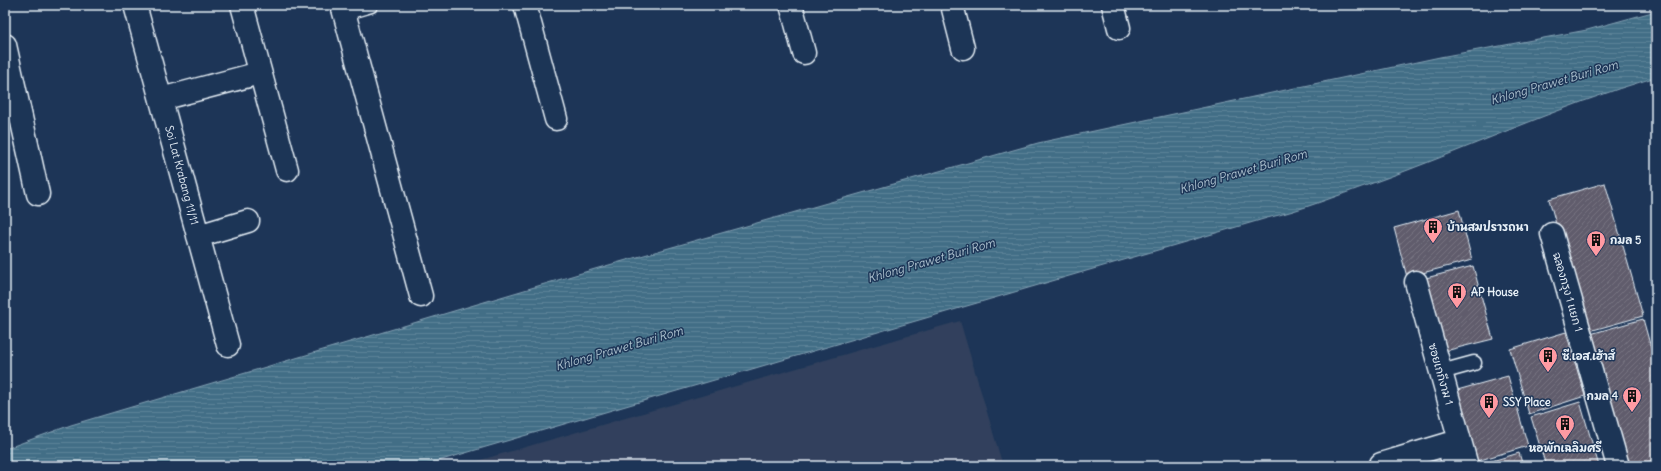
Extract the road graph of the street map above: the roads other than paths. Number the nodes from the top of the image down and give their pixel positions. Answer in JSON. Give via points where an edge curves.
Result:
{"nodes":[{"id":1,"x":135,"y":5,"type":"edge"},
{"id":2,"x":242,"y":5,"type":"edge"},
{"id":3,"x":371,"y":5,"type":"edge"},
{"id":4,"x":525,"y":5,"type":"edge"},
{"id":5,"x":792,"y":5,"type":"edge"},
{"id":6,"x":952,"y":5,"type":"edge"},
{"id":7,"x":1112,"y":5,"type":"edge"},
{"id":8,"x":343,"y":9,"type":"edge"},
{"id":9,"x":1119,"y":28,"type":"dead end"},
{"id":10,"x":5,"y":45,"type":"edge"},
{"id":11,"x":963,"y":48,"type":"dead end"},
{"id":12,"x":804,"y":53,"type":"dead end"},
{"id":13,"x":260,"y":73,"type":"junction"},
{"id":14,"x":161,"y":99,"type":"junction"},
{"id":15,"x":556,"y":118,"type":"dead end"},
{"id":16,"x":288,"y":170,"type":"dead end"},
{"id":17,"x":38,"y":194,"type":"dead end"},
{"id":18,"x":248,"y":221,"type":"dead end"},
{"id":19,"x":198,"y":236,"type":"junction"},
{"id":20,"x":1550,"y":241,"type":"dead end"},
{"id":21,"x":1416,"y":282,"type":"dead end"},
{"id":22,"x":421,"y":296,"type":"dead end"},
{"id":23,"x":228,"y":345,"type":"dead end"},
{"id":24,"x":1474,"y":363,"type":"dead end"},
{"id":25,"x":1441,"y":372,"type":"junction"},
{"id":26,"x":1381,"y":464,"type":"dead end"},
{"id":27,"x":1454,"y":466,"type":"edge"},
{"id":28,"x":1467,"y":466,"type":"edge"},
{"id":29,"x":1618,"y":466,"type":"edge"}],
"edges":[{"from":1,"to":14,"type":"street","name":"Soi Lat Krabang 11/11"},
{"from":2,"to":13,"type":"street"},
{"from":3,"to":8,"type":"lane"},
{"from":4,"to":15,"type":"street"},
{"from":5,"to":12,"type":"street"},
{"from":6,"to":11,"type":"street"},
{"from":7,"to":9,"type":"street"},
{"from":8,"to":22,"type":"street"},
{"from":10,"to":17,"type":"street"},
{"from":13,"to":14,"type":"street"},
{"from":13,"to":16,"type":"street"},
{"from":14,"to":19,"type":"street","name":"Soi Lat Krabang 11/11"},
{"from":18,"to":19,"type":"street"},
{"from":19,"to":23,"type":"street","name":"Soi Lat Krabang 11/11"},
{"from":20,"to":29,"type":"street","name":"ฉลองกรุง 1 แยก 1"},
{"from":21,"to":25,"type":"street","name":"ซอยเกกีงาม 1"},
{"from":24,"to":25,"type":"lane"},
{"from":25,"to":28,"type":"street","name":"ซอยเกกีงาม 1"},
{"from":26,"to":27,"type":"street","via":[[1448,444]]}]}
